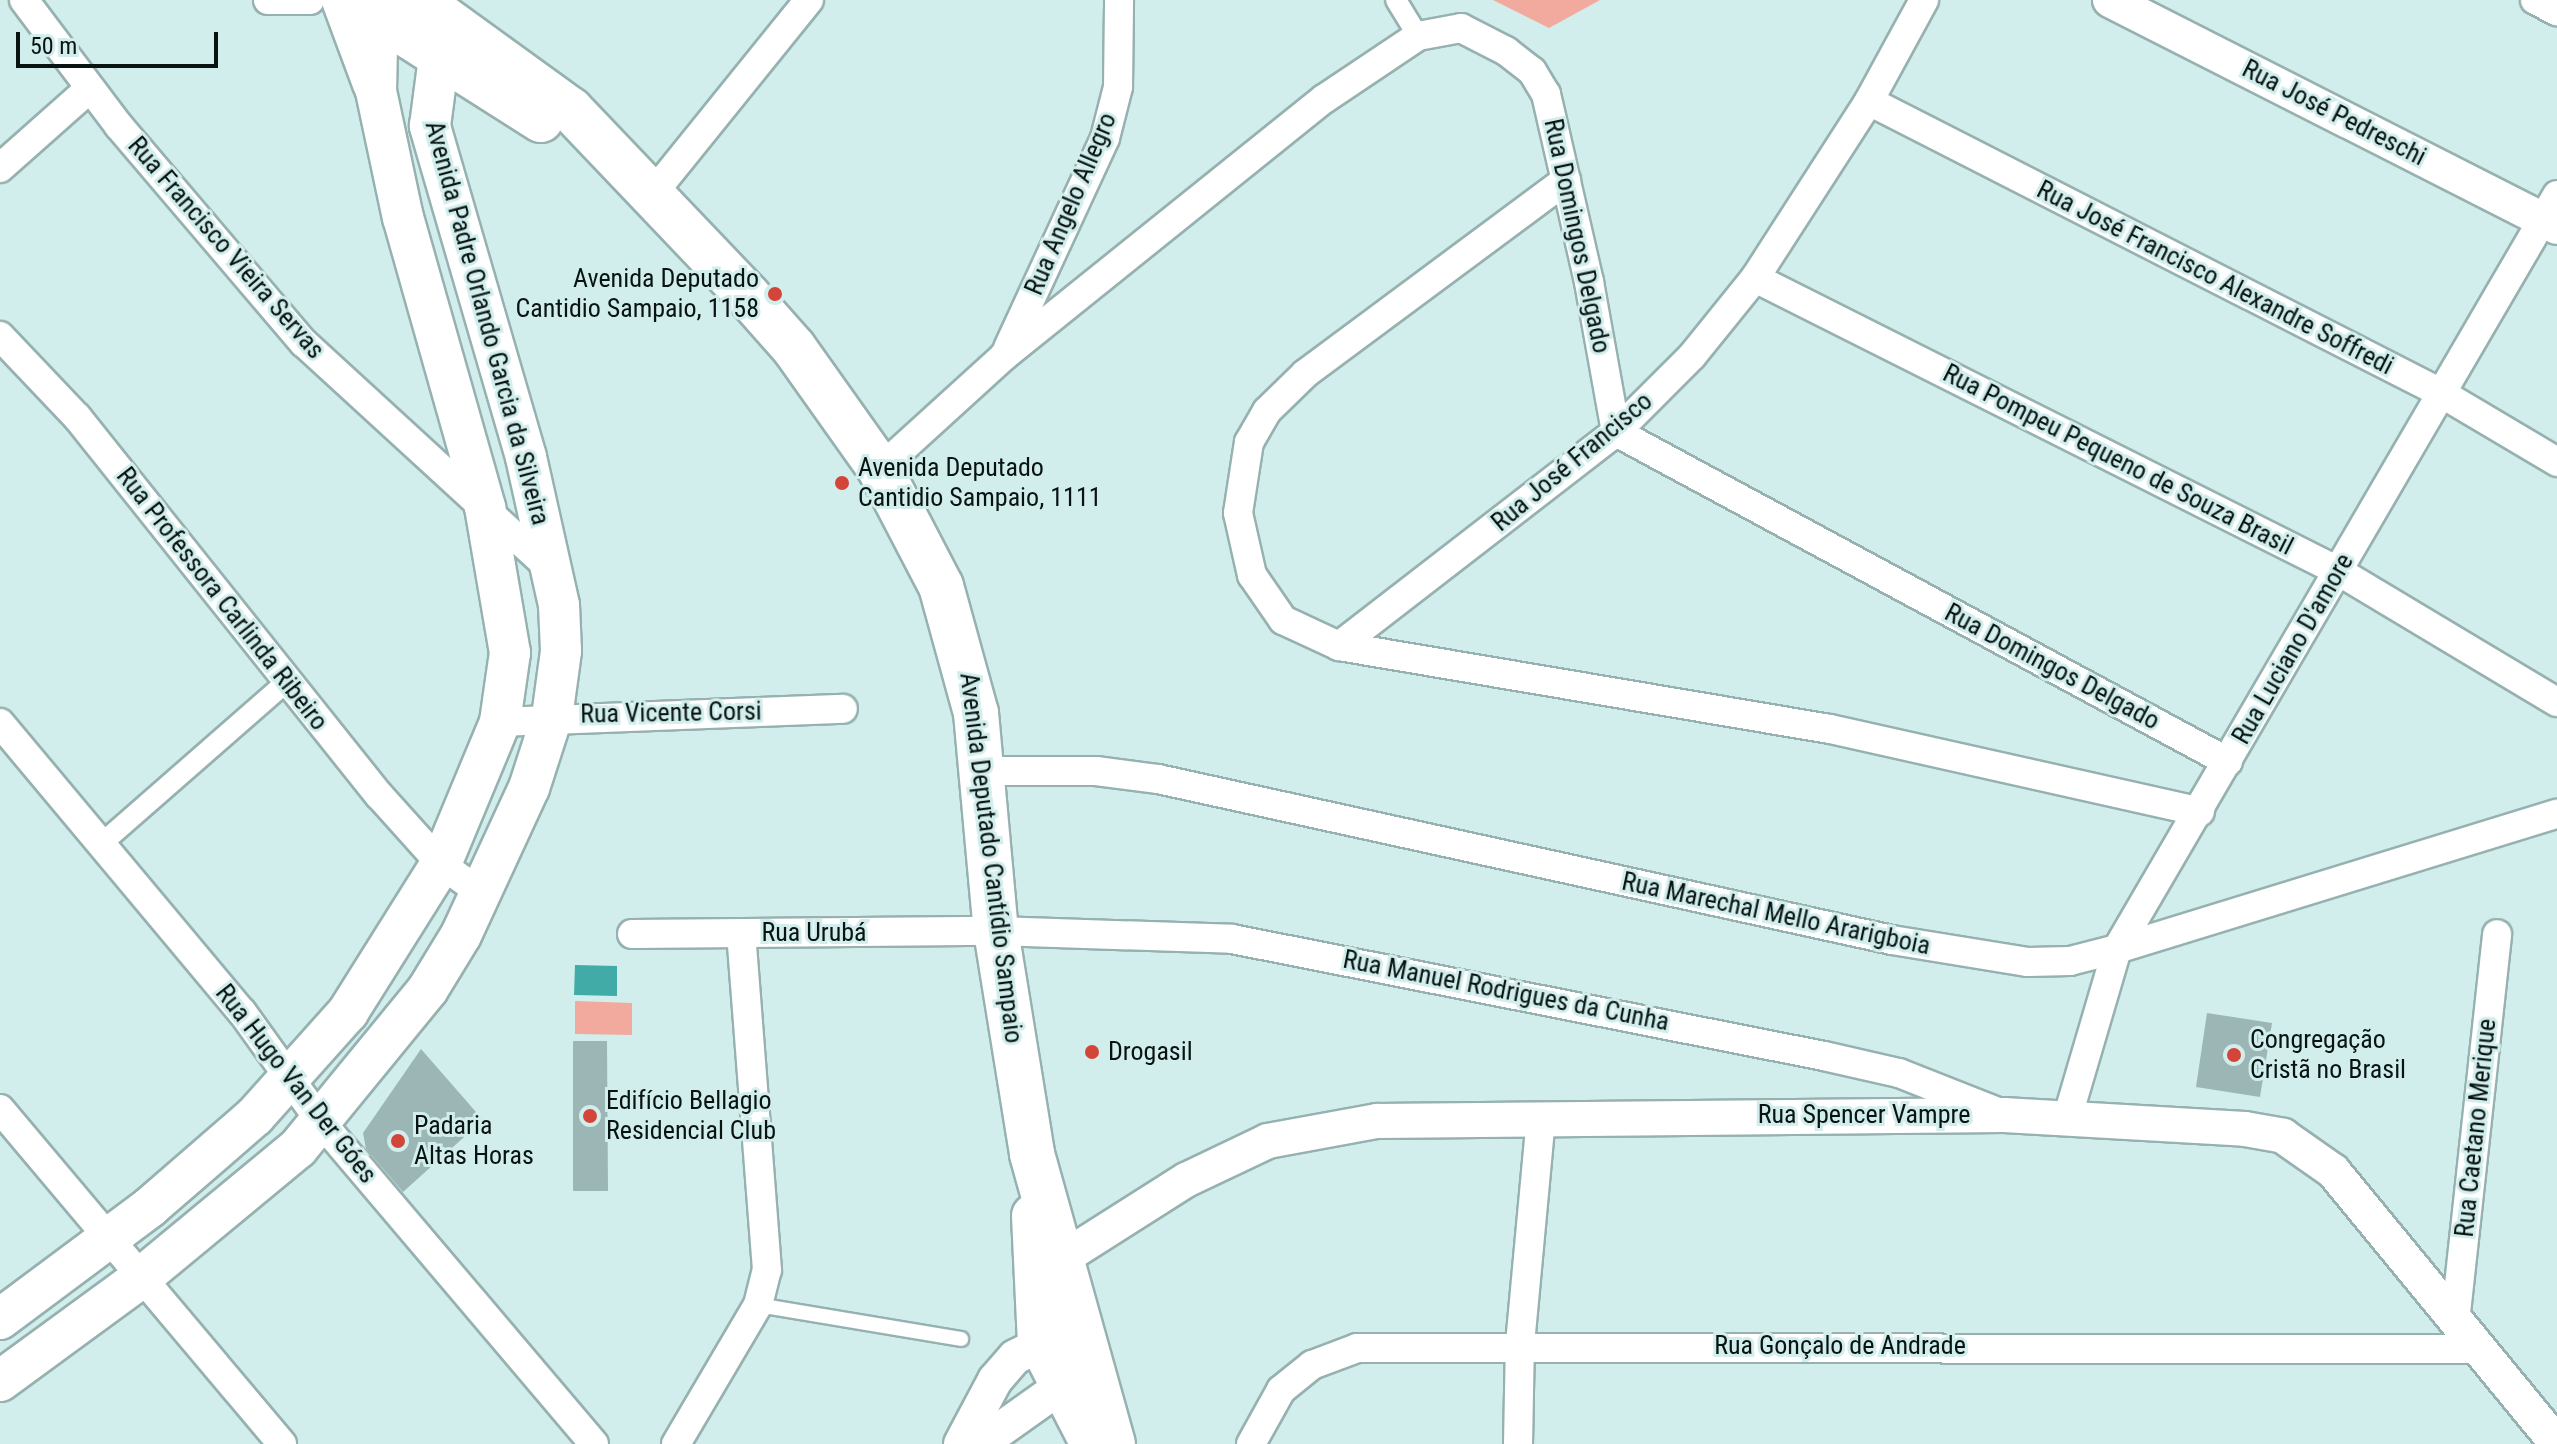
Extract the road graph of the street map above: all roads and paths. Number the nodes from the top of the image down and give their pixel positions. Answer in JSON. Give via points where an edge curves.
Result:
{"nodes":[{"id":1,"x":24,"y":0,"type":"edge"},
{"id":2,"x":268,"y":0,"type":"edge"},
{"id":3,"x":310,"y":0,"type":"edge"},
{"id":4,"x":342,"y":0,"type":"edge"},
{"id":5,"x":809,"y":0,"type":"edge"},
{"id":6,"x":1119,"y":0,"type":"edge"},
{"id":7,"x":1396,"y":0,"type":"edge"},
{"id":8,"x":1924,"y":0,"type":"edge"},
{"id":9,"x":2110,"y":0,"type":"edge"},
{"id":10,"x":2535,"y":0,"type":"edge"},
{"id":11,"x":396,"y":6,"type":"edge"},
{"id":12,"x":2557,"y":11,"type":"edge"},
{"id":13,"x":453,"y":28,"type":"edge"},
{"id":14,"x":1418,"y":36,"type":"junction"},
{"id":15,"x":89,"y":89,"type":"junction"},
{"id":16,"x":376,"y":91,"type":"junction"},
{"id":17,"x":1869,"y":101,"type":"junction"},
{"id":18,"x":0,"y":168,"type":"edge"},
{"id":19,"x":1566,"y":180,"type":"junction"},
{"id":20,"x":646,"y":193,"type":"junction"},
{"id":21,"x":2552,"y":214,"type":"edge"},
{"id":22,"x":1755,"y":278,"type":"junction"},
{"id":23,"x":0,"y":336,"type":"edge"},
{"id":24,"x":1004,"y":356,"type":"junction"},
{"id":25,"x":2441,"y":393,"type":"junction"},
{"id":26,"x":1616,"y":432,"type":"junction"},
{"id":27,"x":2557,"y":462,"type":"edge"},
{"id":28,"x":880,"y":469,"type":"junction"},
{"id":29,"x":485,"y":507,"type":"junction"},
{"id":30,"x":2338,"y":571,"type":"junction"},
{"id":31,"x":555,"y":574,"type":"junction"},
{"id":32,"x":1339,"y":646,"type":"junction"},
{"id":33,"x":285,"y":683,"type":"junction"},
{"id":34,"x":2557,"y":702,"type":"edge"},
{"id":35,"x":843,"y":709,"type":"dead end"},
{"id":36,"x":552,"y":717,"type":"junction"},
{"id":37,"x":500,"y":722,"type":"junction"},
{"id":38,"x":0,"y":723,"type":"edge"},
{"id":39,"x":2228,"y":762,"type":"junction"},
{"id":40,"x":984,"y":771,"type":"junction"},
{"id":41,"x":2200,"y":812,"type":"junction"},
{"id":42,"x":2557,"y":814,"type":"edge"},
{"id":43,"x":99,"y":846,"type":"junction"},
{"id":44,"x":441,"y":864,"type":"junction"},
{"id":45,"x":481,"y":893,"type":"junction"},
{"id":46,"x":996,"y":931,"type":"junction"},
{"id":47,"x":632,"y":934,"type":"dead end"},
{"id":48,"x":741,"y":934,"type":"junction"},
{"id":49,"x":2497,"y":934,"type":"dead end"},
{"id":50,"x":2117,"y":949,"type":"junction"},
{"id":51,"x":290,"y":1078,"type":"junction"},
{"id":52,"x":0,"y":1109,"type":"edge"},
{"id":53,"x":2004,"y":1115,"type":"junction"},
{"id":54,"x":1541,"y":1117,"type":"junction"},
{"id":55,"x":2067,"y":1119,"type":"junction"},
{"id":56,"x":321,"y":1122,"type":"junction"},
{"id":57,"x":1032,"y":1154,"type":"junction"},
{"id":58,"x":109,"y":1238,"type":"junction"},
{"id":59,"x":1063,"y":1258,"type":"junction"},
{"id":60,"x":142,"y":1277,"type":"junction"},
{"id":61,"x":758,"y":1305,"type":"junction"},
{"id":62,"x":0,"y":1319,"type":"edge"},
{"id":63,"x":2464,"y":1335,"type":"junction"},
{"id":64,"x":961,"y":1339,"type":"dead end"},
{"id":65,"x":1040,"y":1341,"type":"junction"},
{"id":66,"x":1087,"y":1344,"type":"junction"},
{"id":67,"x":1520,"y":1344,"type":"junction"},
{"id":68,"x":0,"y":1381,"type":"edge"},
{"id":69,"x":1060,"y":1390,"type":"junction"},
{"id":70,"x":282,"y":1444,"type":"edge"},
{"id":71,"x":594,"y":1444,"type":"edge"},
{"id":72,"x":676,"y":1444,"type":"edge"},
{"id":73,"x":961,"y":1444,"type":"edge"},
{"id":74,"x":980,"y":1444,"type":"edge"},
{"id":75,"x":1093,"y":1444,"type":"edge"},
{"id":76,"x":1113,"y":1444,"type":"edge"},
{"id":77,"x":1251,"y":1444,"type":"edge"},
{"id":78,"x":1518,"y":1444,"type":"edge"},
{"id":79,"x":2557,"y":1444,"type":"edge"}],
"edges":[{"from":1,"to":15,"type":"street","name":"Rua Francisco Vieira Servas"},
{"from":2,"to":3,"type":"street"},
{"from":4,"to":16,"type":"main road"},
{"from":5,"to":20,"type":"street"},
{"from":6,"to":24,"type":"street","name":"Rua Angelo Allegro","via":[[1118,87],[1105,138]]},
{"from":7,"to":14,"type":"street"},
{"from":8,"to":17,"type":"street","name":"Rua José Francisco"},
{"from":9,"to":21,"type":"street","name":"Rua José Pedreschi"},
{"from":10,"to":12,"type":"street"},
{"from":11,"to":13,"type":"main road","name":"Avenida Deputado Cantídio Sampaio"},
{"from":11,"to":16,"type":"main road","name":"Avenida Padre Orlando Garcia da Silveira","via":[[375,55]]},
{"from":13,"to":20,"type":"main road","name":"Avenida Deputado Cantídio Sampaio","via":[[571,110]]},
{"from":13,"to":31,"type":"main road","name":"Avenida Padre Orlando Garcia da Silveira","via":[[430,126]]},
{"from":14,"to":19,"type":"street","name":"Rua Domingos Delgado","via":[[1461,28],[1487,37],[1532,71],[1552,115]]},
{"from":14,"to":24,"type":"street","name":"Rua Domingos Delgado","via":[[1324,99]]},
{"from":15,"to":18,"type":"street"},
{"from":15,"to":29,"type":"street","name":"Rua Francisco Vieira Servas","via":[[304,343]]},
{"from":16,"to":29,"type":"main road","name":"Avenida Padre Orlando Garcia da Silveira","via":[[403,218]]},
{"from":17,"to":22,"type":"street","name":"Rua José Francisco"},
{"from":17,"to":25,"type":"street","name":"Rua José Francisco Alexandre Soffredi"},
{"from":19,"to":26,"type":"street","name":"Rua Domingos Delgado"},
{"from":19,"to":32,"type":"street","via":[[1305,374],[1267,411],[1249,442],[1238,513],[1252,575],[1283,620]]},
{"from":20,"to":28,"type":"main road","name":"Avenida Deputado Cantídio Sampaio","via":[[794,348]]},
{"from":21,"to":25,"type":"street","name":"Rua Luciano D'amore"},
{"from":22,"to":26,"type":"street","name":"Rua José Francisco","via":[[1692,356]]},
{"from":22,"to":30,"type":"street","name":"Rua Pompeu Pequeno de Souza Brasil"},
{"from":23,"to":33,"type":"street","name":"Rua Professora Carlinda Ribeiro","via":[[77,417]]},
{"from":24,"to":28,"type":"street","name":"Rua Domingos Delgado"},
{"from":25,"to":27,"type":"street","name":"Rua José Francisco Alexandre Soffredi"},
{"from":25,"to":30,"type":"street","name":"Rua Luciano D'amore"},
{"from":26,"to":32,"type":"street","name":"Rua José Francisco"},
{"from":26,"to":39,"type":"street","name":"Rua Domingos Delgado"},
{"from":28,"to":40,"type":"main road","name":"Avenida Deputado Cantídio Sampaio","via":[[957,630]]},
{"from":29,"to":31,"type":"street","name":"Avenida Padre Orlando Garcia da Silveira"},
{"from":29,"to":37,"type":"main road","name":"Avenida Padre Orlando Garcia da Silveira","via":[[510,653]]},
{"from":30,"to":34,"type":"street","name":"Rua Pompeu Pequeno de Souza Brasil"},
{"from":30,"to":39,"type":"street","name":"Rua Luciano D'amore"},
{"from":31,"to":36,"type":"main road","name":"Avenida Padre Orlando Garcia da Silveira","via":[[561,651]]},
{"from":32,"to":41,"type":"street","via":[[1830,729]]},
{"from":33,"to":43,"type":"street"},
{"from":33,"to":44,"type":"street","name":"Rua Professora Carlinda Ribeiro"},
{"from":35,"to":36,"type":"street","name":"Rua Vicente Corsi"},
{"from":36,"to":37,"type":"street","name":"Rua Vicente Corsi"},
{"from":36,"to":45,"type":"main road","name":"Avenida Padre Orlando Garcia da Silveira","via":[[529,788]]},
{"from":37,"to":44,"type":"main road","name":"Avenida Padre Orlando Garcia da Silveira"},
{"from":38,"to":43,"type":"street","name":"Rua Hugo Van Der Góes"},
{"from":39,"to":41,"type":"street","name":"Rua Luciano D'amore"},
{"from":40,"to":46,"type":"main road","name":"Avenida Deputado Cantídio Sampaio"},
{"from":40,"to":50,"type":"street","name":"Rua Marechal Mello Ararigboia","via":[[1096,771],[1158,779],[1984,959],[2070,961]]},
{"from":41,"to":50,"type":"street","name":"Rua Luciano D'amore"},
{"from":42,"to":50,"type":"street","name":"Rua Marechal Mello Ararigboia"},
{"from":43,"to":51,"type":"street","name":"Rua Hugo Van Der Góes"},
{"from":44,"to":45,"type":"street"},
{"from":44,"to":51,"type":"main road","name":"Avenida Padre Orlando Garcia da Silveira","via":[[380,967]]},
{"from":45,"to":56,"type":"main road","name":"Avenida Padre Orlando Garcia da Silveira","via":[[428,989]]},
{"from":46,"to":48,"type":"street","name":"Rua Urubá"},
{"from":46,"to":53,"type":"street","name":"Rua Manuel Rodrigues da Cunha","via":[[1170,934],[1311,952],[1899,1073]]},
{"from":46,"to":57,"type":"main road","name":"Avenida Deputado Cantídio Sampaio"},
{"from":47,"to":48,"type":"street","name":"Rua Urubá"},
{"from":48,"to":61,"type":"street","via":[[767,1270]]},
{"from":49,"to":63,"type":"street","name":"Rua Caetano Merique"},
{"from":50,"to":55,"type":"street","name":"Rua Luciano D'amore"},
{"from":51,"to":56,"type":"street","name":"Rua Hugo Van Der Góes"},
{"from":51,"to":58,"type":"main road","name":"Avenida Padre Orlando Garcia da Silveira","via":[[255,1116]]},
{"from":52,"to":58,"type":"street"},
{"from":53,"to":54,"type":"street","name":"Rua Spencer Vampre"},
{"from":53,"to":55,"type":"street","name":"Rua Spencer Vampre"},
{"from":54,"to":59,"type":"street","name":"Rua Spencer Vampre","via":[[1377,1121],[1268,1141],[1186,1180]]},
{"from":54,"to":67,"type":"street"},
{"from":55,"to":63,"type":"street","name":"Rua Spencer Vampre","via":[[2283,1136],[2333,1171]]},
{"from":56,"to":60,"type":"main road","name":"Avenida Padre Orlando Garcia da Silveira","via":[[290,1157]]},
{"from":56,"to":71,"type":"street","name":"Rua Hugo Van Der Góes"},
{"from":57,"to":59,"type":"main road","name":"Avenida Deputado Cantídio Sampaio"},
{"from":57,"to":65,"type":"main road","name":"Avenida Deputado Cantídio Sampaio"},
{"from":58,"to":60,"type":"street"},
{"from":58,"to":62,"type":"main road","name":"Avenida Padre Orlando Garcia da Silveira"},
{"from":59,"to":66,"type":"main road","name":"Avenida Deputado Cantídio Sampaio"},
{"from":60,"to":68,"type":"main road","name":"Avenida Padre Orlando Garcia da Silveira"},
{"from":60,"to":70,"type":"street"},
{"from":61,"to":64,"type":"lane"},
{"from":61,"to":72,"type":"street"},
{"from":63,"to":67,"type":"street","name":"Rua Gonçalo de Andrade"},
{"from":63,"to":79,"type":"street","name":"Rua Spencer Vampre"},
{"from":65,"to":66,"type":"street"},
{"from":65,"to":69,"type":"main road","name":"Avenida Deputado Cantídio Sampaio"},
{"from":65,"to":73,"type":"street","via":[[995,1380]]},
{"from":66,"to":69,"type":"street"},
{"from":66,"to":76,"type":"main road","name":"Avenida Deputado Cantídio Sampaio"},
{"from":67,"to":77,"type":"street","name":"Rua Gonçalo de Andrade","via":[[1357,1348],[1312,1365],[1281,1390]]},
{"from":67,"to":78,"type":"street"},
{"from":69,"to":74,"type":"street"},
{"from":69,"to":75,"type":"main road","name":"Avenida Deputado Cantídio Sampaio"}]}
